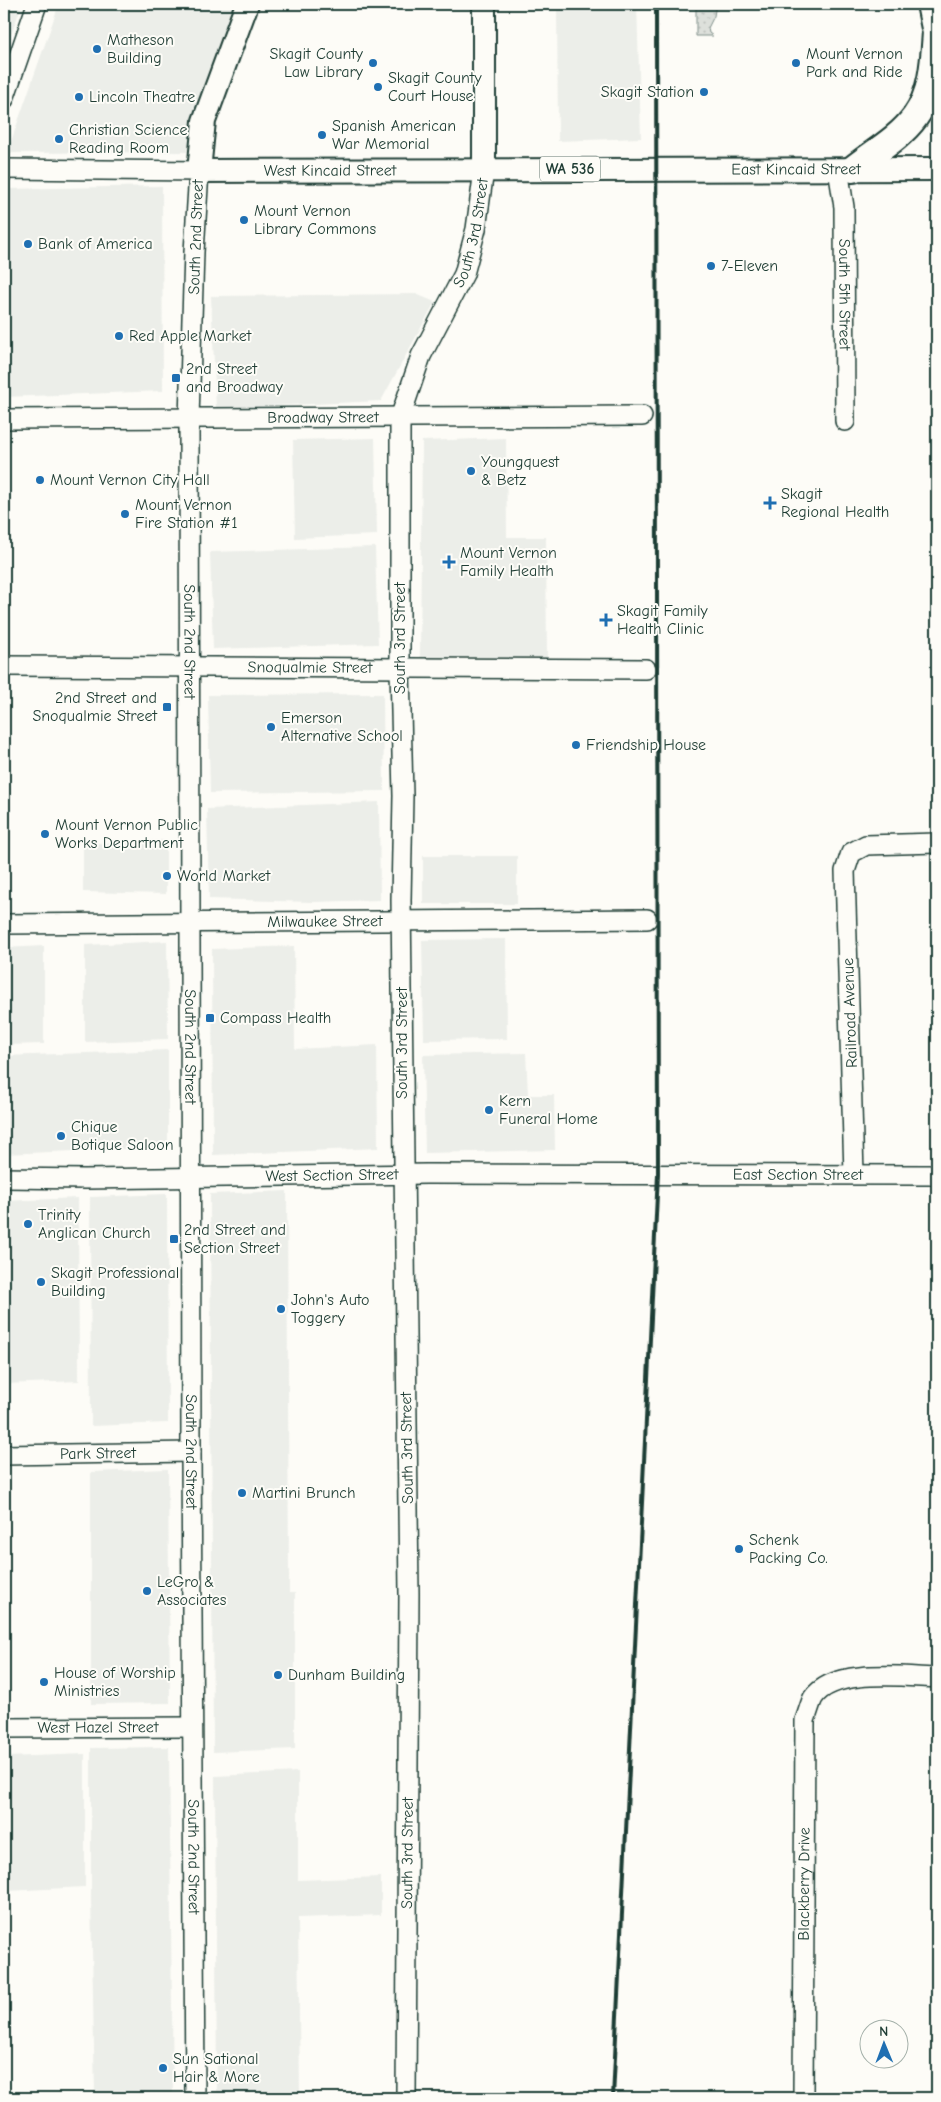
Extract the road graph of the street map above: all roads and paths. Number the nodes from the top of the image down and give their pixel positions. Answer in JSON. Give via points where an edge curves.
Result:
{"nodes":[{"id":1,"x":37,"y":4,"type":"edge"},
{"id":2,"x":247,"y":4,"type":"edge"},
{"id":3,"x":484,"y":4,"type":"edge"},
{"id":4,"x":930,"y":4,"type":"edge"},
{"id":5,"x":937,"y":35,"type":"edge"},
{"id":6,"x":4,"y":99,"type":"edge"},
{"id":7,"x":4,"y":169,"type":"edge"},
{"id":8,"x":656,"y":169,"type":"joint"},
{"id":9,"x":846,"y":169,"type":"junction"},
{"id":10,"x":937,"y":169,"type":"edge"},
{"id":11,"x":484,"y":170,"type":"junction"},
{"id":12,"x":199,"y":171,"type":"junction"},
{"id":13,"x":642,"y":416,"type":"dead end"},
{"id":14,"x":400,"y":418,"type":"junction"},
{"id":15,"x":4,"y":419,"type":"edge"},
{"id":16,"x":189,"y":419,"type":"junction"},
{"id":17,"x":845,"y":421,"type":"dead end"},
{"id":18,"x":4,"y":666,"type":"edge"},
{"id":19,"x":191,"y":668,"type":"junction"},
{"id":20,"x":400,"y":668,"type":"junction"},
{"id":21,"x":646,"y":669,"type":"dead end"},
{"id":22,"x":937,"y":843,"type":"edge"},
{"id":23,"x":648,"y":919,"type":"dead end"},
{"id":24,"x":191,"y":922,"type":"junction"},
{"id":25,"x":401,"y":922,"type":"junction"},
{"id":26,"x":4,"y":924,"type":"edge"},
{"id":27,"x":403,"y":1174,"type":"junction"},
{"id":28,"x":658,"y":1174,"type":"joint"},
{"id":29,"x":854,"y":1174,"type":"junction"},
{"id":30,"x":937,"y":1175,"type":"edge"},
{"id":31,"x":190,"y":1176,"type":"junction"},
{"id":32,"x":4,"y":1178,"type":"edge"},
{"id":33,"x":190,"y":1452,"type":"junction"},
{"id":34,"x":4,"y":1455,"type":"edge"},
{"id":35,"x":937,"y":1678,"type":"edge"},
{"id":36,"x":192,"y":1727,"type":"junction"},
{"id":37,"x":4,"y":1728,"type":"edge"},
{"id":38,"x":195,"y":2098,"type":"edge"},
{"id":39,"x":406,"y":2098,"type":"edge"},
{"id":40,"x":803,"y":2098,"type":"edge"}],
"edges":[{"from":1,"to":6,"type":"street"},
{"from":2,"to":12,"type":"main road","name":"South 2nd Street","via":[[204,121]]},
{"from":3,"to":11,"type":"main road","name":"South 3rd Street"},
{"from":4,"to":5,"type":"highway"},
{"from":5,"to":9,"type":"highway","via":[[933,73],[916,116],[907,127]]},
{"from":7,"to":12,"type":"street","name":"West Kincaid Street"},
{"from":8,"to":9,"type":"main road","name":"East Kincaid Street","number":"WA 536"},
{"from":8,"to":11,"type":"main road","name":"West Kincaid Street","number":"WA 536"},
{"from":9,"to":10,"type":"main road","name":"East Kincaid Street","number":"WA 536"},
{"from":9,"to":17,"type":"street","name":"South 5th Street"},
{"from":11,"to":12,"type":"main road","name":"West Kincaid Street"},
{"from":11,"to":14,"type":"street","name":"South 3rd Street","via":[[476,229],[464,274],[421,356]]},
{"from":12,"to":16,"type":"street","name":"South 2nd Street"},
{"from":13,"to":14,"type":"street","name":"Broadway Street"},
{"from":14,"to":16,"type":"street","name":"Broadway Street"},
{"from":14,"to":20,"type":"street","name":"South 3rd Street"},
{"from":15,"to":16,"type":"street","name":"Broadway Street"},
{"from":16,"to":19,"type":"street","name":"South 2nd Street"},
{"from":18,"to":19,"type":"street","name":"Snoqualmie Street"},
{"from":19,"to":20,"type":"street","name":"Snoqualmie Street"},
{"from":19,"to":24,"type":"street","name":"South 2nd Street"},
{"from":20,"to":21,"type":"street","name":"Snoqualmie Street"},
{"from":20,"to":25,"type":"street","name":"South 3rd Street"},
{"from":22,"to":29,"type":"street","name":"Railroad Avenue","via":[[866,845],[850,853],[846,871]]},
{"from":23,"to":25,"type":"street","name":"Milwaukee Street"},
{"from":24,"to":25,"type":"street","name":"Milwaukee Street"},
{"from":24,"to":26,"type":"street","name":"Milwaukee Street"},
{"from":24,"to":31,"type":"street","name":"South 2nd Street"},
{"from":25,"to":27,"type":"street","name":"South 3rd Street"},
{"from":27,"to":28,"type":"street","name":"West Section Street"},
{"from":27,"to":31,"type":"street","name":"West Section Street"},
{"from":27,"to":39,"type":"street","name":"South 3rd Street","via":[[409,1594]]},
{"from":28,"to":29,"type":"street","name":"East Section Street"},
{"from":29,"to":30,"type":"street","name":"East Section Street"},
{"from":31,"to":32,"type":"street","name":"West Section Street"},
{"from":31,"to":33,"type":"street","name":"South 2nd Street"},
{"from":33,"to":34,"type":"street","name":"Park Street"},
{"from":33,"to":36,"type":"street","name":"South 2nd Street"},
{"from":35,"to":40,"type":"street","name":"Blackberry Drive","via":[[854,1676],[832,1682],[814,1697],[805,1720]]},
{"from":36,"to":37,"type":"street","name":"West Hazel Street"},
{"from":36,"to":38,"type":"street","name":"South 2nd Street"}]}
